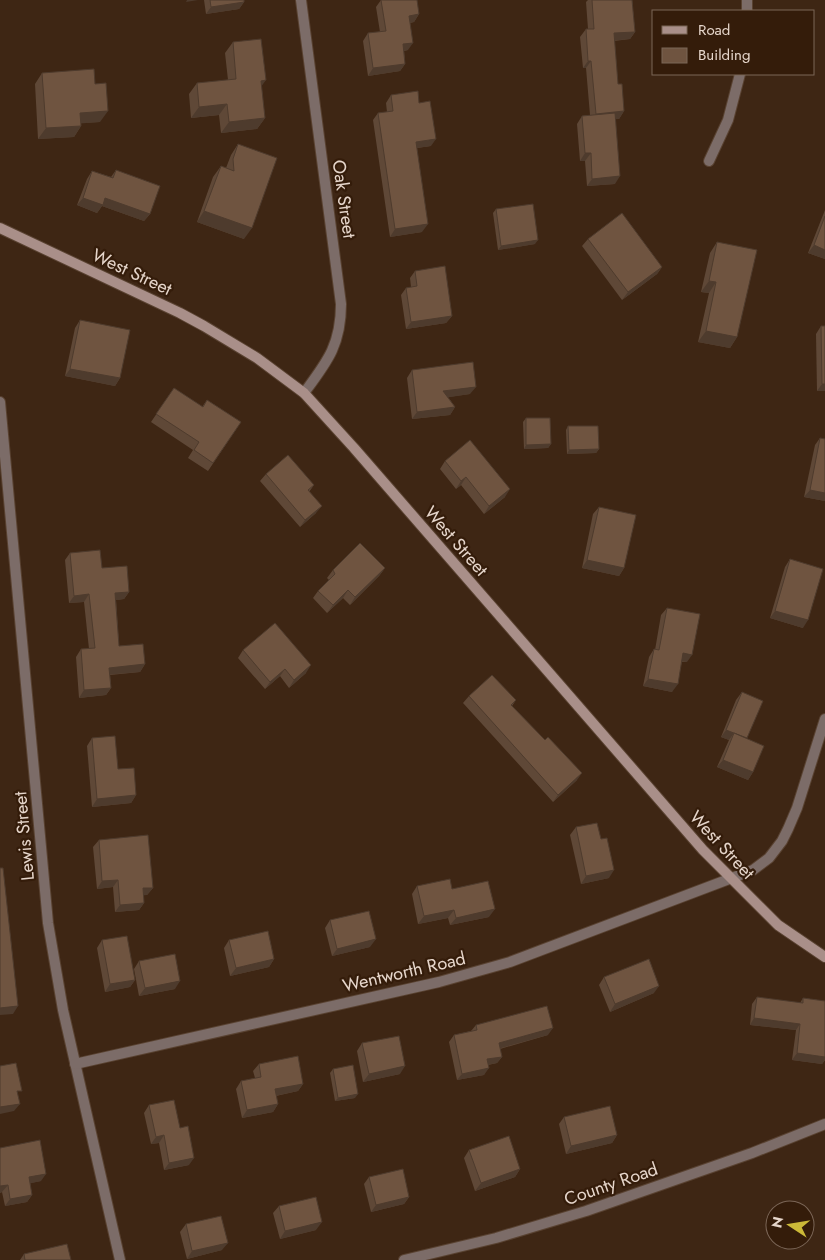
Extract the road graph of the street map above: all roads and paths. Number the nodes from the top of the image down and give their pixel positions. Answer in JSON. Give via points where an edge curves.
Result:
{"nodes":[{"id":1,"x":301,"y":0,"type":"edge"},
{"id":2,"x":740,"y":75,"type":"edge"},
{"id":3,"x":709,"y":160,"type":"dead end"},
{"id":4,"x":0,"y":228,"type":"edge"},
{"id":5,"x":304,"y":393,"type":"junction"},
{"id":6,"x":0,"y":402,"type":"edge"},
{"id":7,"x":825,"y":719,"type":"edge"},
{"id":8,"x":731,"y":878,"type":"junction"},
{"id":9,"x":825,"y":957,"type":"edge"},
{"id":10,"x":75,"y":1064,"type":"junction"},
{"id":11,"x":825,"y":1124,"type":"edge"},
{"id":12,"x":120,"y":1260,"type":"edge"},
{"id":13,"x":404,"y":1260,"type":"edge"}],
"edges":[{"from":1,"to":5,"type":"street","name":"Oak Street","via":[[341,316],[331,356]]},
{"from":2,"to":3,"type":"street","via":[[728,120]]},
{"from":4,"to":5,"type":"main road","name":"West Street","via":[[204,326],[274,369]]},
{"from":5,"to":8,"type":"main road","name":"West Street","via":[[672,816]]},
{"from":6,"to":10,"type":"street","name":"Lewis Street","via":[[48,923]]},
{"from":7,"to":8,"type":"street","name":"Wentworth Road","via":[[797,808],[782,841],[769,858],[753,870]]},
{"from":8,"to":9,"type":"main road","name":"West Street","via":[[778,925]]},
{"from":8,"to":10,"type":"street","name":"Wentworth Road","via":[[474,973]]},
{"from":10,"to":12,"type":"street","name":"Lewis Street"},
{"from":11,"to":13,"type":"street","name":"County Road","via":[[752,1153],[586,1210],[496,1238]]}]}
